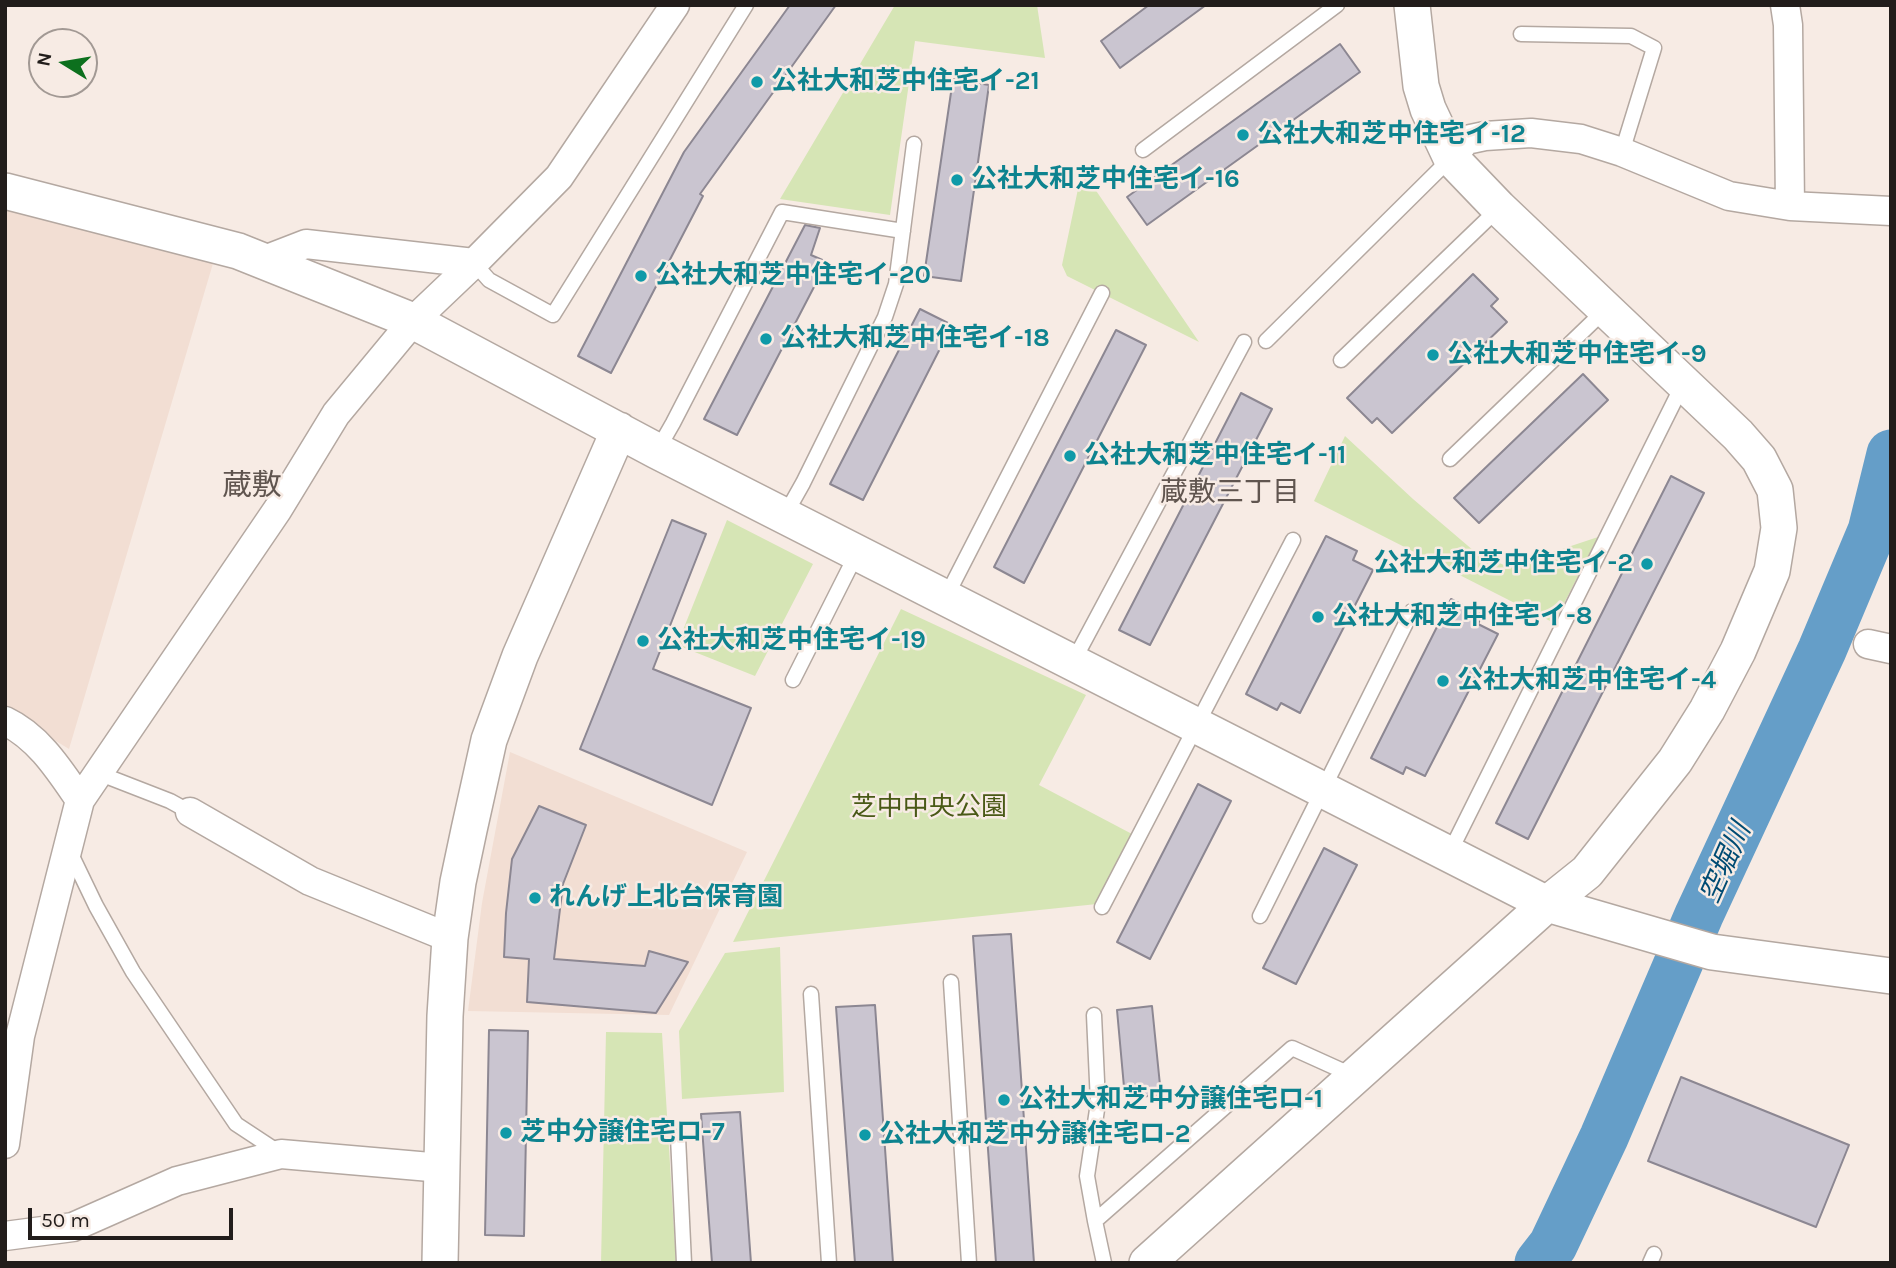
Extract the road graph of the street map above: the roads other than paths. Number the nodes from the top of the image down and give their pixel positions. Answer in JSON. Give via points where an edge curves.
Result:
{"nodes":[{"id":1,"x":675,"y":5,"type":"edge"},
{"id":2,"x":746,"y":5,"type":"edge"},
{"id":3,"x":1337,"y":5,"type":"edge"},
{"id":4,"x":1412,"y":5,"type":"edge"},
{"id":5,"x":1785,"y":5,"type":"edge"},
{"id":6,"x":1521,"y":34,"type":"dead end"},
{"id":7,"x":914,"y":145,"type":"dead end"},
{"id":8,"x":1143,"y":150,"type":"dead end"},
{"id":9,"x":1622,"y":152,"type":"junction"},
{"id":10,"x":1451,"y":158,"type":"junction"},
{"id":11,"x":5,"y":191,"type":"edge"},
{"id":12,"x":1790,"y":206,"type":"junction"},
{"id":13,"x":1499,"y":208,"type":"junction"},
{"id":14,"x":1891,"y":211,"type":"edge"},
{"id":15,"x":903,"y":231,"type":"junction"},
{"id":16,"x":262,"y":261,"type":"junction"},
{"id":17,"x":474,"y":263,"type":"junction"},
{"id":18,"x":1102,"y":293,"type":"dead end"},
{"id":19,"x":1606,"y":309,"type":"junction"},
{"id":20,"x":413,"y":321,"type":"junction"},
{"id":21,"x":1266,"y":341,"type":"dead end"},
{"id":22,"x":1244,"y":342,"type":"dead end"},
{"id":23,"x":1341,"y":360,"type":"dead end"},
{"id":24,"x":1684,"y":383,"type":"junction"},
{"id":25,"x":619,"y":430,"type":"junction"},
{"id":26,"x":657,"y":451,"type":"junction"},
{"id":27,"x":1450,"y":459,"type":"dead end"},
{"id":28,"x":784,"y":516,"type":"junction"},
{"id":29,"x":1293,"y":540,"type":"dead end"},
{"id":30,"x":857,"y":553,"type":"junction"},
{"id":31,"x":945,"y":599,"type":"junction"},
{"id":32,"x":1412,"y":611,"type":"dead end"},
{"id":33,"x":1072,"y":663,"type":"junction"},
{"id":34,"x":793,"y":680,"type":"dead end"},
{"id":35,"x":5,"y":721,"type":"edge"},
{"id":36,"x":1196,"y":727,"type":"junction"},
{"id":37,"x":98,"y":773,"type":"junction"},
{"id":38,"x":1321,"y":791,"type":"junction"},
{"id":39,"x":80,"y":800,"type":"junction"},
{"id":40,"x":190,"y":812,"type":"joint"},
{"id":41,"x":68,"y":849,"type":"junction"},
{"id":42,"x":1448,"y":856,"type":"junction"},
{"id":43,"x":1547,"y":904,"type":"junction"},
{"id":44,"x":1102,"y":907,"type":"dead end"},
{"id":45,"x":1260,"y":916,"type":"dead end"},
{"id":46,"x":450,"y":938,"type":"junction"},
{"id":47,"x":1891,"y":976,"type":"edge"},
{"id":48,"x":951,"y":982,"type":"dead end"},
{"id":49,"x":811,"y":994,"type":"dead end"},
{"id":50,"x":1094,"y":1015,"type":"dead end"},
{"id":51,"x":13,"y":1035,"type":"edge"},
{"id":52,"x":1354,"y":1076,"type":"junction"},
{"id":53,"x":678,"y":1137,"type":"dead end"},
{"id":54,"x":5,"y":1144,"type":"edge"},
{"id":55,"x":281,"y":1154,"type":"junction"},
{"id":56,"x":442,"y":1168,"type":"junction"},
{"id":57,"x":1095,"y":1221,"type":"junction"},
{"id":58,"x":5,"y":1236,"type":"edge"},
{"id":59,"x":440,"y":1263,"type":"edge"},
{"id":60,"x":684,"y":1263,"type":"edge"},
{"id":61,"x":829,"y":1263,"type":"edge"},
{"id":62,"x":969,"y":1263,"type":"edge"},
{"id":63,"x":1104,"y":1263,"type":"edge"},
{"id":64,"x":1147,"y":1263,"type":"edge"}],
"edges":[{"from":1,"to":17,"type":"street","via":[[559,177]]},
{"from":2,"to":17,"type":"lane","via":[[553,315],[489,280]]},
{"from":3,"to":8,"type":"lane"},
{"from":4,"to":10,"type":"street","via":[[1421,86]]},
{"from":5,"to":12,"type":"street"},
{"from":6,"to":9,"type":"lane","via":[[1631,36],[1654,48]]},
{"from":7,"to":15,"type":"lane"},
{"from":9,"to":10,"type":"street","via":[[1581,139],[1531,132],[1466,140]]},
{"from":9,"to":12,"type":"street","via":[[1730,196]]},
{"from":10,"to":13,"type":"street"},
{"from":10,"to":21,"type":"lane"},
{"from":11,"to":16,"type":"street"},
{"from":12,"to":14,"type":"street"},
{"from":13,"to":19,"type":"street"},
{"from":13,"to":23,"type":"lane"},
{"from":15,"to":26,"type":"lane","via":[[782,212]]},
{"from":15,"to":28,"type":"lane","via":[[896,284],[885,317]]},
{"from":16,"to":17,"type":"street","via":[[306,244]]},
{"from":16,"to":20,"type":"street"},
{"from":17,"to":20,"type":"street"},
{"from":18,"to":31,"type":"lane"},
{"from":19,"to":24,"type":"street"},
{"from":19,"to":27,"type":"lane"},
{"from":20,"to":25,"type":"street"},
{"from":20,"to":37,"type":"street","via":[[336,414],[278,509]]},
{"from":22,"to":33,"type":"lane"},
{"from":24,"to":42,"type":"lane"},
{"from":24,"to":43,"type":"street","via":[[1759,459],[1775,490],[1779,528],[1772,571],[1738,652],[1675,761],[1587,872]]},
{"from":25,"to":26,"type":"street"},
{"from":25,"to":46,"type":"street","via":[[520,656],[489,740]]},
{"from":26,"to":28,"type":"street"},
{"from":28,"to":30,"type":"street"},
{"from":29,"to":36,"type":"lane"},
{"from":30,"to":31,"type":"street"},
{"from":30,"to":34,"type":"lane"},
{"from":31,"to":33,"type":"street"},
{"from":32,"to":38,"type":"lane"},
{"from":33,"to":36,"type":"street"},
{"from":35,"to":39,"type":"street","via":[[50,756]]},
{"from":36,"to":38,"type":"street"},
{"from":36,"to":44,"type":"lane"},
{"from":37,"to":39,"type":"street"},
{"from":37,"to":40,"type":"lane"},
{"from":38,"to":42,"type":"street"},
{"from":38,"to":45,"type":"lane"},
{"from":39,"to":41,"type":"street"},
{"from":40,"to":46,"type":"street","via":[[310,881]]},
{"from":41,"to":51,"type":"street"},
{"from":41,"to":55,"type":"lane","via":[[133,972],[236,1124]]},
{"from":42,"to":43,"type":"street"},
{"from":43,"to":47,"type":"street","via":[[1732,956]]},
{"from":43,"to":52,"type":"street"},
{"from":46,"to":56,"type":"street"},
{"from":48,"to":62,"type":"lane"},
{"from":49,"to":61,"type":"lane"},
{"from":50,"to":57,"type":"lane","via":[[1098,1103],[1087,1176]]},
{"from":51,"to":54,"type":"street"},
{"from":52,"to":57,"type":"lane","via":[[1292,1048]]},
{"from":52,"to":64,"type":"street"},
{"from":53,"to":60,"type":"lane"},
{"from":55,"to":56,"type":"street"},
{"from":55,"to":58,"type":"street","via":[[177,1181],[73,1227]]},
{"from":56,"to":59,"type":"street"},
{"from":57,"to":63,"type":"lane"}]}
